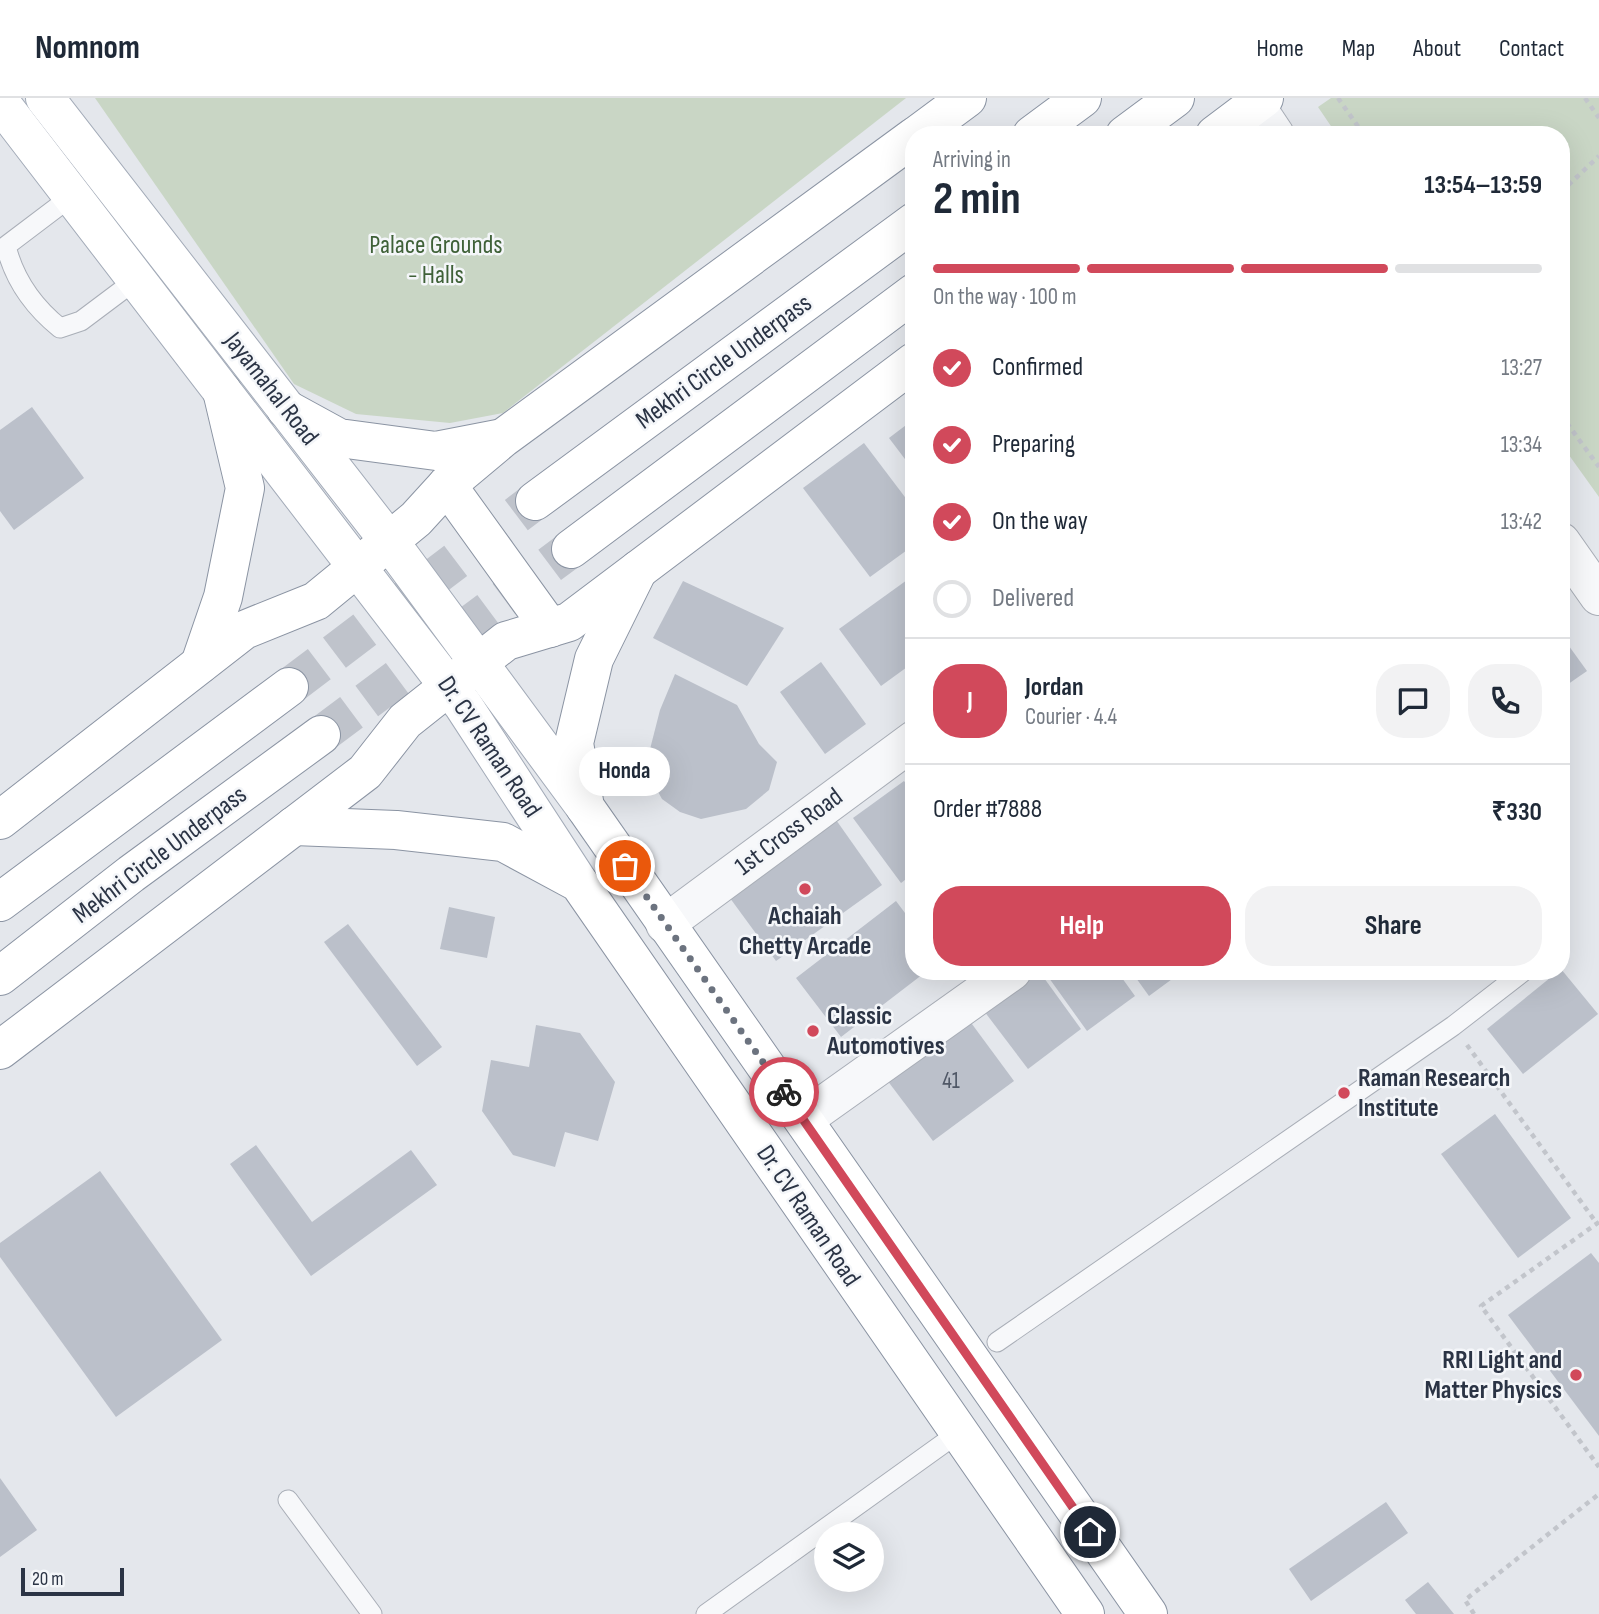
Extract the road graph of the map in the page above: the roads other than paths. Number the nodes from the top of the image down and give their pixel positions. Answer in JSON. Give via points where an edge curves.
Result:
{"nodes":[{"id":1,"x":45,"y":98,"type":"edge"},
{"id":2,"x":967,"y":98,"type":"edge"},
{"id":3,"x":1082,"y":98,"type":"edge"},
{"id":4,"x":1175,"y":98,"type":"edge"},
{"id":5,"x":0,"y":102,"type":"edge"},
{"id":6,"x":1265,"y":113,"type":"edge"},
{"id":7,"x":929,"y":126,"type":"edge"},
{"id":8,"x":1044,"y":126,"type":"edge"},
{"id":9,"x":1137,"y":126,"type":"edge"},
{"id":10,"x":1235,"y":126,"type":"edge"},
{"id":11,"x":905,"y":143,"type":"edge"},
{"id":12,"x":72,"y":196,"type":"junction"},
{"id":13,"x":905,"y":229,"type":"edge"},
{"id":14,"x":137,"y":279,"type":"junction"},
{"id":15,"x":905,"y":300,"type":"edge"},
{"id":16,"x":905,"y":369,"type":"edge"},
{"id":17,"x":222,"y":391,"type":"junction"},
{"id":18,"x":286,"y":408,"type":"junction"},
{"id":19,"x":503,"y":438,"type":"junction"},
{"id":20,"x":447,"y":485,"type":"junction"},
{"id":21,"x":535,"y":501,"type":"tunnel mouth"},
{"id":22,"x":389,"y":541,"type":"junction"},
{"id":23,"x":571,"y":549,"type":"tunnel mouth"},
{"id":24,"x":358,"y":567,"type":"junction"},
{"id":25,"x":638,"y":570,"type":"junction"},
{"id":26,"x":550,"y":628,"type":"junction"},
{"id":27,"x":415,"y":643,"type":"joint"},
{"id":28,"x":200,"y":664,"type":"junction"},
{"id":29,"x":487,"y":671,"type":"junction"},
{"id":30,"x":448,"y":686,"type":"junction"},
{"id":31,"x":289,"y":687,"type":"tunnel mouth"},
{"id":32,"x":321,"y":735,"type":"tunnel mouth"},
{"id":33,"x":905,"y":747,"type":"edge"},
{"id":34,"x":585,"y":807,"type":"junction"},
{"id":35,"x":0,"y":820,"type":"edge"},
{"id":36,"x":294,"y":826,"type":"junction"},
{"id":37,"x":579,"y":883,"type":"junction"},
{"id":38,"x":0,"y":902,"type":"edge"},
{"id":39,"x":665,"y":924,"type":"junction"},
{"id":40,"x":0,"y":976,"type":"edge"},
{"id":41,"x":999,"y":980,"type":"edge"},
{"id":42,"x":1512,"y":980,"type":"edge"},
{"id":43,"x":0,"y":1049,"type":"edge"},
{"id":44,"x":804,"y":1119,"type":"junction"},
{"id":45,"x":997,"y":1342,"type":"dead end"},
{"id":46,"x":958,"y":1433,"type":"junction"},
{"id":47,"x":288,"y":1500,"type":"dead end"},
{"id":48,"x":372,"y":1614,"type":"edge"},
{"id":49,"x":706,"y":1614,"type":"edge"},
{"id":50,"x":1084,"y":1614,"type":"edge"},
{"id":51,"x":1148,"y":1614,"type":"edge"}],
"edges":[{"from":1,"to":18,"type":"main road","name":"Jayamahal Road"},
{"from":2,"to":7,"type":"main road"},
{"from":3,"to":8,"type":"main road"},
{"from":4,"to":9,"type":"main road"},
{"from":5,"to":12,"type":"main road","name":"Jayamahal Road"},
{"from":6,"to":10,"type":"main road"},
{"from":11,"to":19,"type":"main road"},
{"from":12,"to":14,"type":"main road","name":"Jayamahal Road"},
{"from":12,"to":14,"type":"lane","via":[[6,246],[37,309],[60,328],[81,321]]},
{"from":13,"to":21,"type":"main road","name":"Mekhri Circle Underpass"},
{"from":14,"to":17,"type":"main road","name":"Jayamahal Road"},
{"from":15,"to":23,"type":"main road"},
{"from":16,"to":25,"type":"main road"},
{"from":17,"to":24,"type":"main road","name":"Jayamahal Road"},
{"from":17,"to":28,"type":"main road","via":[[245,488],[223,597]]},
{"from":18,"to":19,"type":"main road","via":[[339,438],[353,440],[436,451]]},
{"from":18,"to":22,"type":"main road","name":"Jayamahal Road"},
{"from":19,"to":20,"type":"main road"},
{"from":20,"to":22,"type":"main road"},
{"from":20,"to":26,"type":"main road"},
{"from":22,"to":24,"type":"main road"},
{"from":22,"to":29,"type":"main road","name":"Jayamahal Road"},
{"from":24,"to":27,"type":"main road","name":"Jayamahal Road"},
{"from":24,"to":28,"type":"main road","via":[[316,601],[244,630]]},
{"from":25,"to":26,"type":"main road","via":[[569,622]]},
{"from":25,"to":34,"type":"main road","via":[[594,659],[575,743]]},
{"from":26,"to":29,"type":"main road","via":[[506,640]]},
{"from":27,"to":30,"type":"main road","name":"Dr. CV Raman Road"},
{"from":28,"to":35,"type":"main road"},
{"from":29,"to":30,"type":"main road"},
{"from":29,"to":34,"type":"main road","name":"Dr. CV Raman Road"},
{"from":30,"to":36,"type":"main road","via":[[405,721],[365,772]]},
{"from":30,"to":37,"type":"main road","name":"Dr. CV Raman Road"},
{"from":31,"to":38,"type":"main road"},
{"from":32,"to":40,"type":"main road","name":"Mekhri Circle Underpass"},
{"from":33,"to":39,"type":"street","name":"1st Cross Road"},
{"from":34,"to":39,"type":"main road","name":"Dr. CV Raman Road"},
{"from":36,"to":37,"type":"main road","via":[[396,830],[503,842]]},
{"from":36,"to":43,"type":"main road"},
{"from":37,"to":46,"type":"main road","name":"Dr. CV Raman Road"},
{"from":39,"to":44,"type":"main road","name":"Dr. CV Raman Road"},
{"from":41,"to":44,"type":"street"},
{"from":42,"to":45,"type":"lane","via":[[1453,1026]]},
{"from":44,"to":51,"type":"main road","name":"Dr. CV Raman Road"},
{"from":46,"to":49,"type":"lane"},
{"from":46,"to":50,"type":"main road","name":"Dr. CV Raman Road"},
{"from":47,"to":48,"type":"lane"}]}
